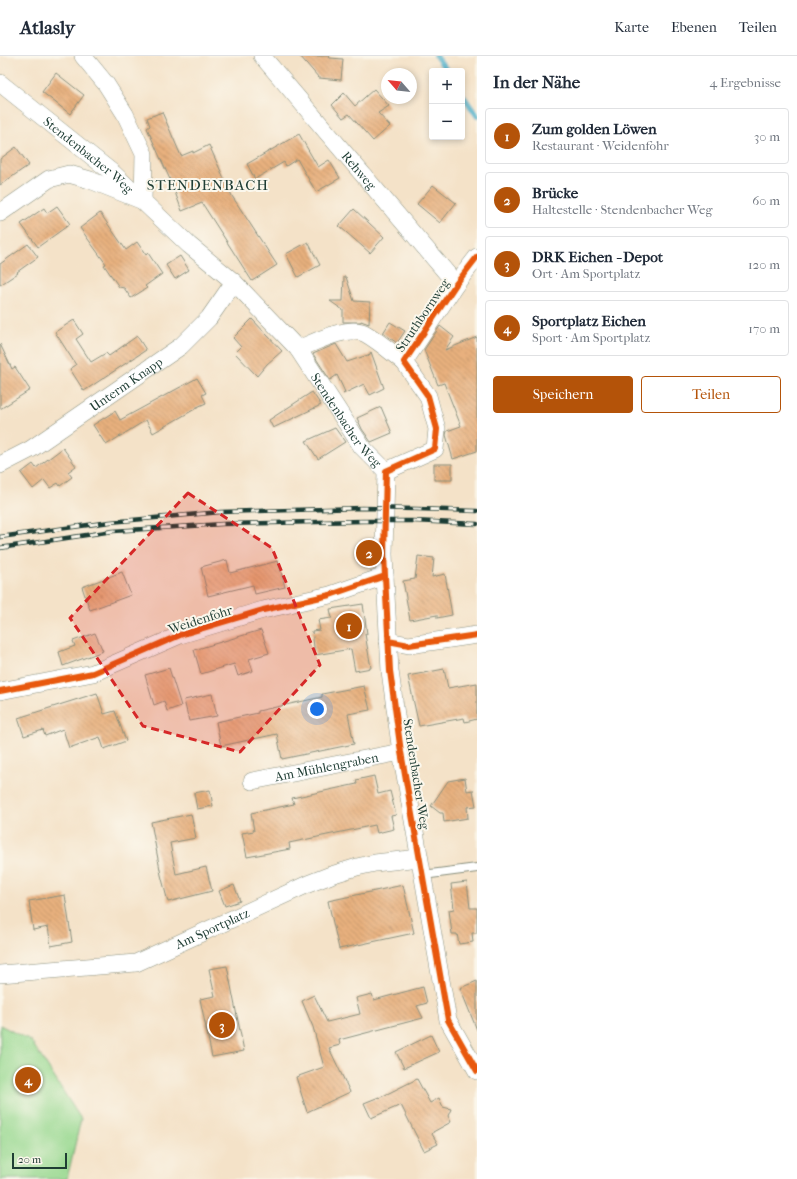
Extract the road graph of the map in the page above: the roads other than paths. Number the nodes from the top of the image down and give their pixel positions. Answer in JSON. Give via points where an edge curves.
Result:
{"nodes":[{"id":1,"x":82,"y":56,"type":"edge"},
{"id":2,"x":262,"y":56,"type":"edge"},
{"id":3,"x":0,"y":83,"type":"edge"},
{"id":4,"x":143,"y":202,"type":"junction"},
{"id":5,"x":0,"y":213,"type":"edge"},
{"id":6,"x":477,"y":257,"type":"edge"},
{"id":7,"x":234,"y":282,"type":"junction"},
{"id":8,"x":456,"y":284,"type":"junction"},
{"id":9,"x":298,"y":349,"type":"junction"},
{"id":10,"x":404,"y":362,"type":"junction"},
{"id":11,"x":0,"y":464,"type":"edge"},
{"id":12,"x":386,"y":471,"type":"junction"},
{"id":13,"x":385,"y":576,"type":"junction"},
{"id":14,"x":477,"y":635,"type":"edge"},
{"id":15,"x":388,"y":641,"type":"junction"},
{"id":16,"x":0,"y":691,"type":"edge"},
{"id":17,"x":401,"y":752,"type":"junction"},
{"id":18,"x":252,"y":781,"type":"dead end"},
{"id":19,"x":419,"y":858,"type":"junction"},
{"id":20,"x":477,"y":868,"type":"edge"},
{"id":21,"x":423,"y":875,"type":"junction"},
{"id":22,"x":0,"y":974,"type":"edge"},
{"id":23,"x":477,"y":1071,"type":"edge"}],
"edges":[{"from":1,"to":4,"type":"street","via":[[118,102],[144,154]]},
{"from":2,"to":8,"type":"street","name":"Rehweg"},
{"from":3,"to":4,"type":"street","name":"Stendenbacher Weg","via":[[114,174]]},
{"from":4,"to":5,"type":"street","via":[[69,174],[49,179]]},
{"from":4,"to":7,"type":"street","name":"Stendenbacher Weg","via":[[189,246]]},
{"from":6,"to":8,"type":"street","name":"Struthbornweg"},
{"from":7,"to":9,"type":"street","name":"Stendenbacher Weg"},
{"from":7,"to":11,"type":"street","name":"Unterm Knapp","via":[[209,318],[181,346],[31,449]]},
{"from":8,"to":10,"type":"street","name":"Struthbornweg"},
{"from":9,"to":10,"type":"street","name":"Struthbornweg","via":[[324,338],[351,331],[365,333]]},
{"from":9,"to":12,"type":"street","name":"Stendenbacher Weg","via":[[362,447]]},
{"from":10,"to":12,"type":"street","name":"Struthbornweg","via":[[428,396],[437,429],[435,449]]},
{"from":12,"to":13,"type":"street","name":"Stendenbacher Weg"},
{"from":13,"to":15,"type":"street","name":"Stendenbacher Weg"},
{"from":13,"to":16,"type":"street","name":"Weidenfohr","via":[[330,595],[263,610],[180,635],[93,673]]},
{"from":14,"to":15,"type":"street","via":[[409,645]]},
{"from":15,"to":17,"type":"street","name":"Stendenbacher Weg"},
{"from":17,"to":18,"type":"street","name":"Am Mühlengraben"},
{"from":17,"to":19,"type":"street","name":"Stendenbacher Weg"},
{"from":19,"to":21,"type":"street","name":"Stendenbacher Weg"},
{"from":19,"to":22,"type":"street","name":"Am Sportplatz","via":[[375,863],[331,875],[136,963]]},
{"from":20,"to":21,"type":"lane"},
{"from":21,"to":23,"type":"street","name":"Stendenbacher Weg","via":[[448,1020]]}]}
